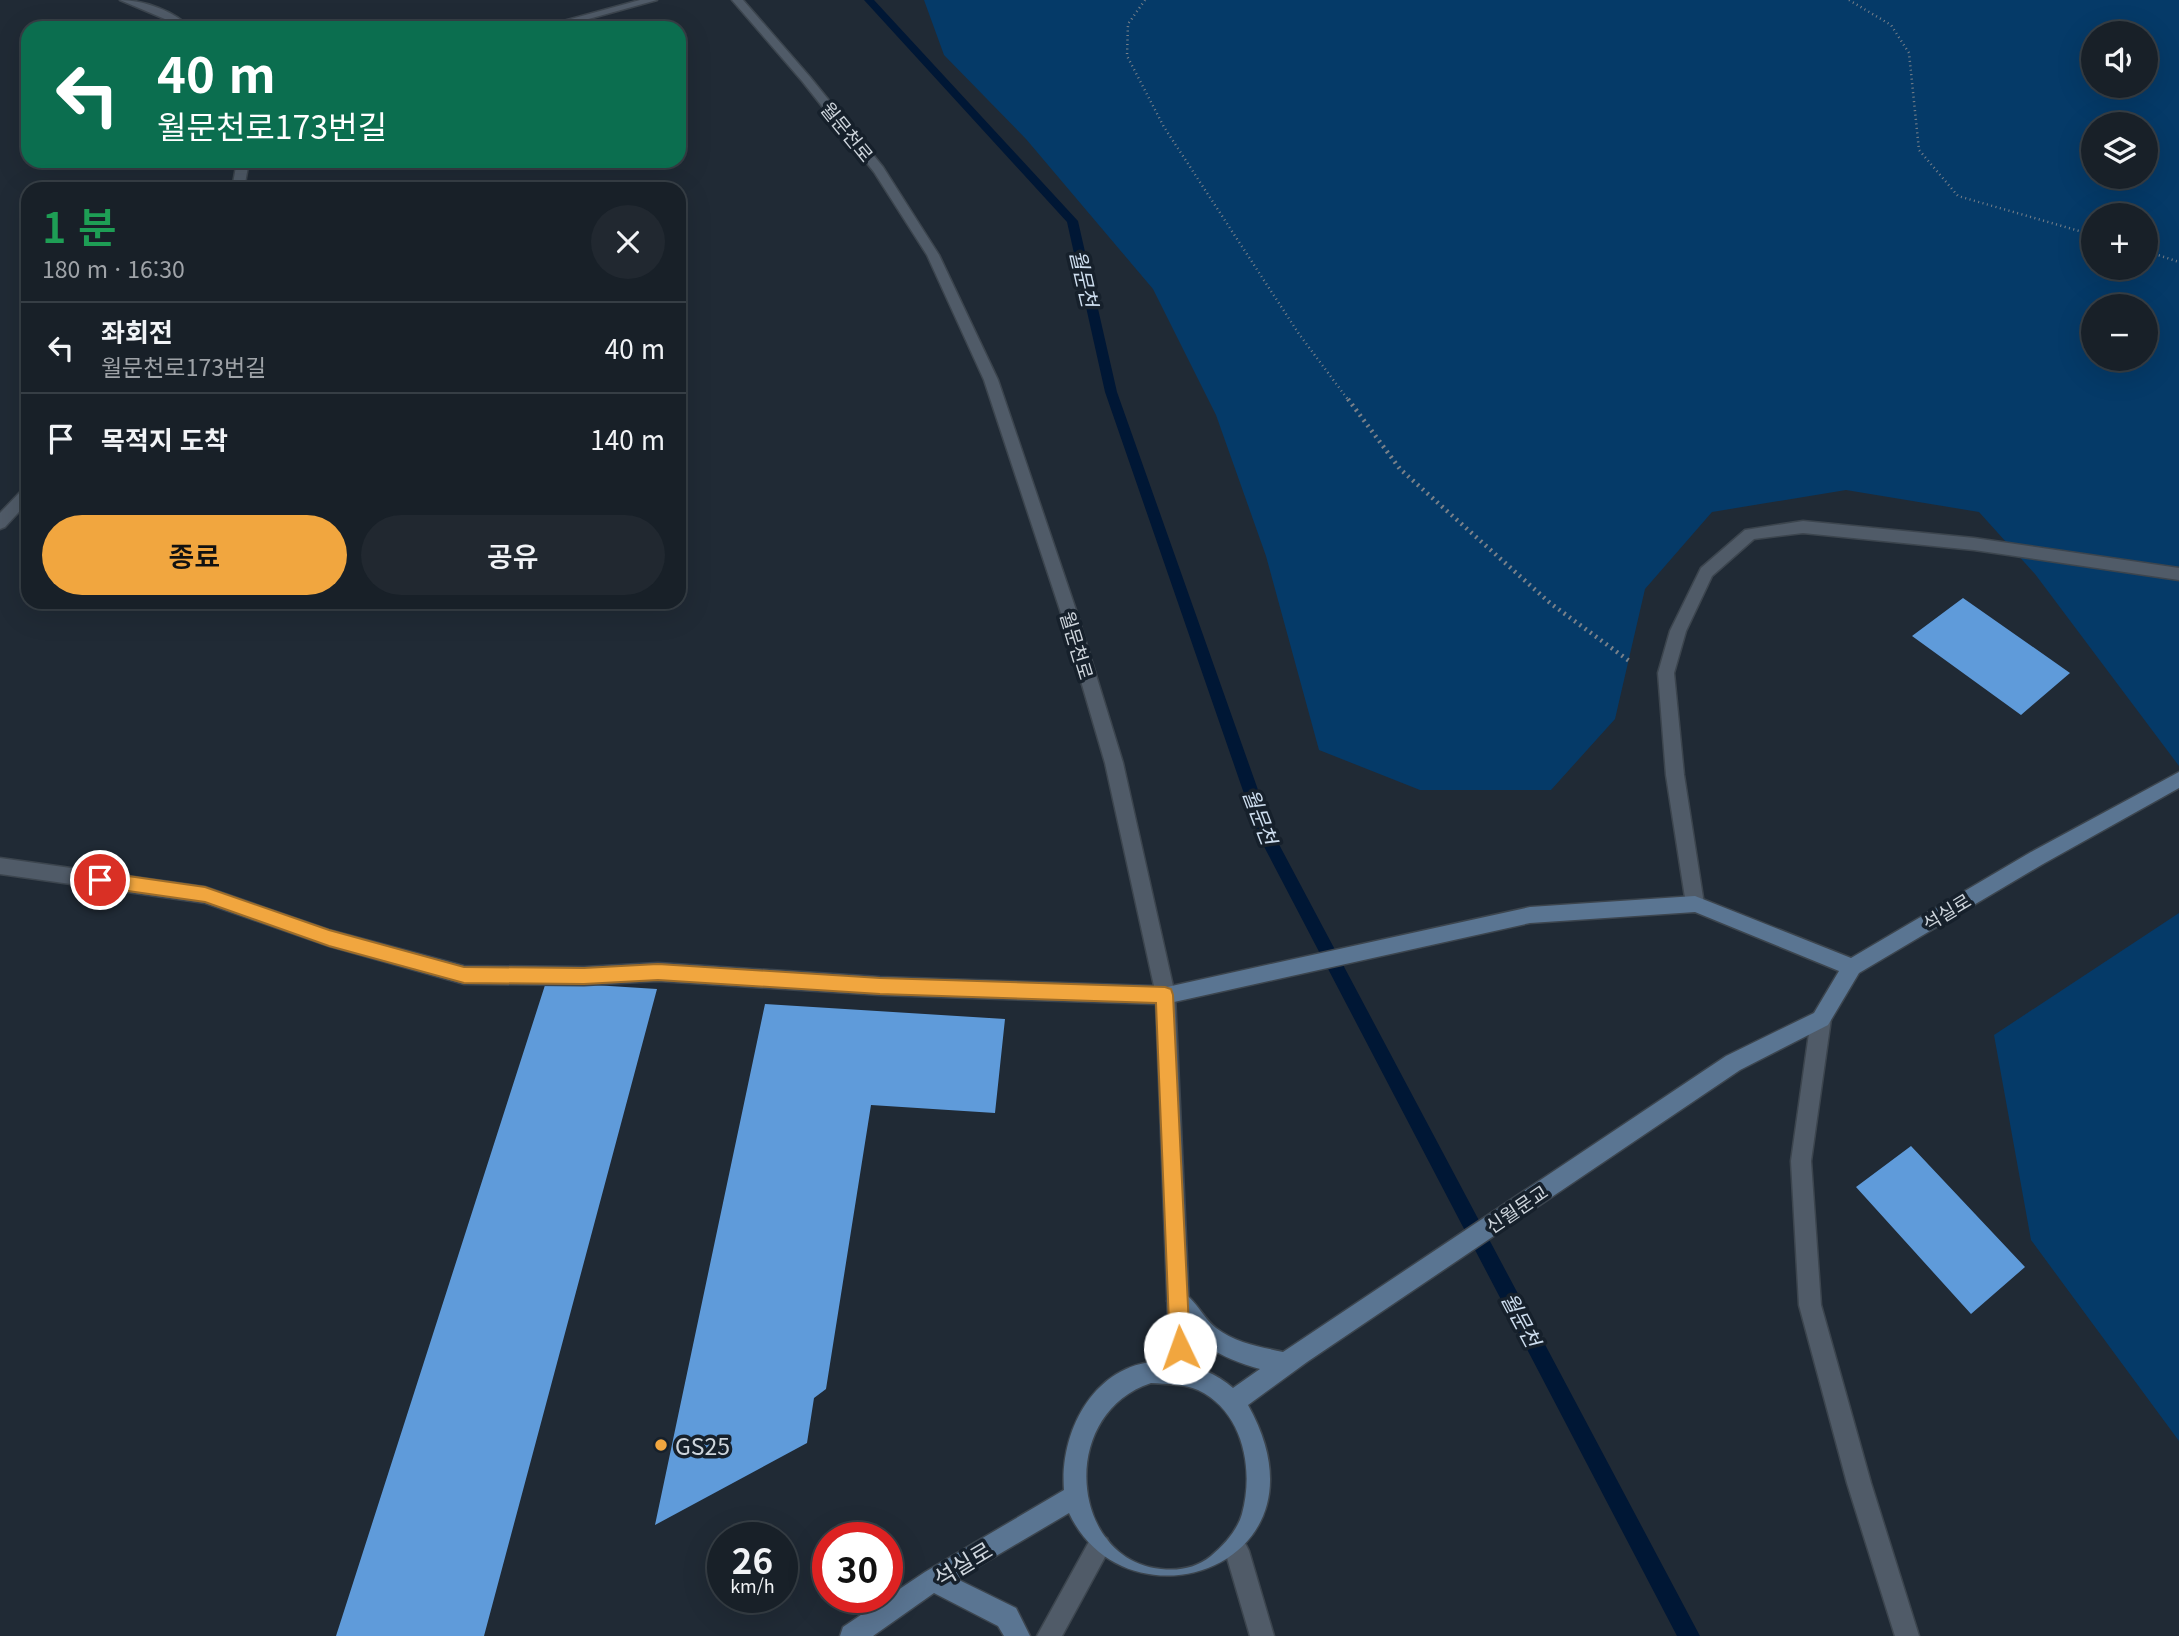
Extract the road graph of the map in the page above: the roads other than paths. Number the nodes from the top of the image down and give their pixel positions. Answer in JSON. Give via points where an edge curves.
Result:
{"nodes":[{"id":1,"x":125,"y":0,"type":"edge"},
{"id":2,"x":652,"y":0,"type":"edge"},
{"id":3,"x":737,"y":0,"type":"edge"},
{"id":4,"x":177,"y":21,"type":"edge"},
{"id":5,"x":570,"y":21,"type":"edge"},
{"id":6,"x":21,"y":500,"type":"edge"},
{"id":7,"x":0,"y":523,"type":"edge"},
{"id":8,"x":2179,"y":574,"type":"edge"},
{"id":9,"x":2179,"y":779,"type":"edge"},
{"id":10,"x":0,"y":866,"type":"edge"},
{"id":11,"x":1695,"y":904,"type":"junction"},
{"id":12,"x":1852,"y":967,"type":"junction"},
{"id":13,"x":1165,"y":995,"type":"junction"},
{"id":14,"x":1821,"y":1019,"type":"junction"},
{"id":15,"x":1178,"y":1301,"type":"junction"},
{"id":16,"x":1292,"y":1359,"type":"junction"},
{"id":17,"x":1181,"y":1372,"type":"junction"},
{"id":18,"x":1232,"y":1403,"type":"junction"},
{"id":19,"x":1076,"y":1496,"type":"junction"},
{"id":20,"x":1099,"y":1546,"type":"junction"},
{"id":21,"x":1237,"y":1551,"type":"junction"},
{"id":22,"x":933,"y":1580,"type":"junction"},
{"id":23,"x":852,"y":1636,"type":"edge"},
{"id":24,"x":1018,"y":1636,"type":"edge"},
{"id":25,"x":1049,"y":1636,"type":"edge"},
{"id":26,"x":1262,"y":1636,"type":"edge"},
{"id":27,"x":1907,"y":1636,"type":"edge"}],
"edges":[{"from":1,"to":4,"type":"street"},
{"from":2,"to":5,"type":"street"},
{"from":3,"to":13,"type":"street","name":"월문천로","via":[[879,170],[933,255],[991,380],[1114,762]]},
{"from":6,"to":7,"type":"street"},
{"from":8,"to":11,"type":"street","via":[[1974,544],[1803,527],[1750,534],[1706,572],[1678,631],[1666,673],[1675,775]]},
{"from":9,"to":12,"type":"street","name":"석실로"},
{"from":10,"to":13,"type":"street","via":[[205,895],[329,938],[464,975],[658,972],[880,986]]},
{"from":11,"to":12,"type":"street"},
{"from":11,"to":13,"type":"street","via":[[1530,915]]},
{"from":12,"to":14,"type":"street","name":"석실로"},
{"from":13,"to":15,"type":"street","name":"월문천로"},
{"from":14,"to":16,"type":"street","name":"신월문교","via":[[1733,1063]]},
{"from":14,"to":27,"type":"street","via":[[1801,1161],[1810,1305]]},
{"from":15,"to":16,"type":"street","via":[[1208,1336],[1238,1352]]},
{"from":15,"to":17,"type":"street","name":"월문천로"},
{"from":16,"to":18,"type":"street"},
{"from":17,"to":18,"type":"street","via":[[1208,1382]]},
{"from":17,"to":19,"type":"street","via":[[1151,1372],[1124,1381],[1100,1401],[1080,1439]]},
{"from":18,"to":21,"type":"street","via":[[1251,1430],[1261,1463],[1260,1499],[1250,1534]]},
{"from":19,"to":20,"type":"street","via":[[1087,1531]]},
{"from":19,"to":22,"type":"street","name":"석실로"},
{"from":20,"to":21,"type":"street","via":[[1108,1560],[1137,1579],[1170,1586],[1202,1580],[1230,1562]]},
{"from":20,"to":25,"type":"street"},
{"from":21,"to":26,"type":"street"},
{"from":22,"to":23,"type":"street","name":"석실로"},
{"from":22,"to":24,"type":"street","via":[[1007,1618]]}]}
